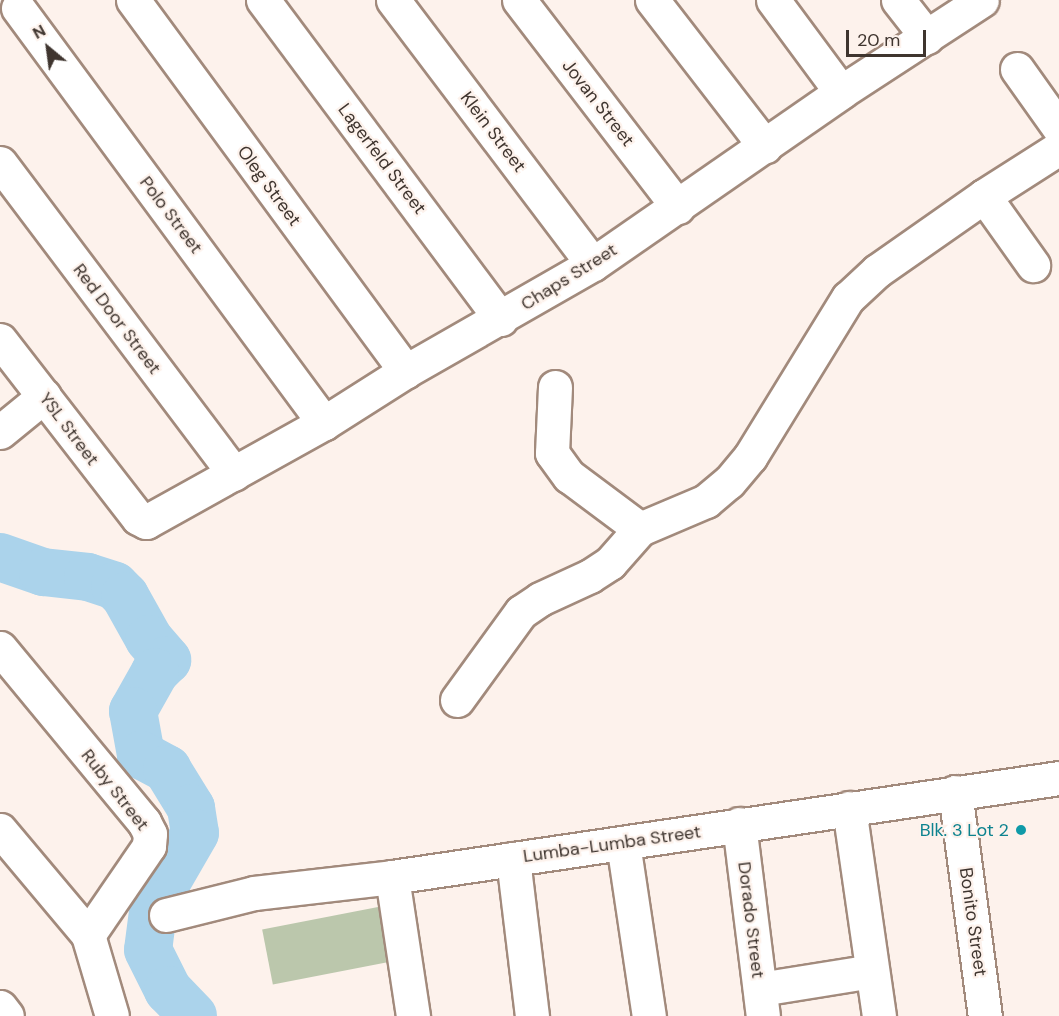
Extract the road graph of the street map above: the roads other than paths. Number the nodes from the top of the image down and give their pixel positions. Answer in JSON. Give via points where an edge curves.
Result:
{"nodes":[{"id":1,"x":133,"y":0,"type":"edge"},
{"id":2,"x":263,"y":0,"type":"edge"},
{"id":3,"x":393,"y":0,"type":"edge"},
{"id":4,"x":519,"y":0,"type":"edge"},
{"id":5,"x":652,"y":0,"type":"edge"},
{"id":6,"x":773,"y":0,"type":"edge"},
{"id":7,"x":898,"y":0,"type":"edge"},
{"id":8,"x":982,"y":0,"type":"edge"},
{"id":9,"x":15,"y":10,"type":"edge"},
{"id":10,"x":927,"y":37,"type":"junction"},
{"id":11,"x":1017,"y":69,"type":"dead end"},
{"id":12,"x":841,"y":92,"type":"junction"},
{"id":13,"x":1059,"y":128,"type":"edge"},
{"id":14,"x":765,"y":146,"type":"junction"},
{"id":15,"x":1059,"y":148,"type":"edge"},
{"id":16,"x":0,"y":163,"type":"edge"},
{"id":17,"x":984,"y":196,"type":"junction"},
{"id":18,"x":678,"y":207,"type":"junction"},
{"id":19,"x":593,"y":264,"type":"junction"},
{"id":20,"x":1033,"y":265,"type":"dead end"},
{"id":21,"x":501,"y":319,"type":"junction"},
{"id":22,"x":0,"y":340,"type":"edge"},
{"id":23,"x":406,"y":371,"type":"junction"},
{"id":24,"x":555,"y":387,"type":"dead end"},
{"id":25,"x":44,"y":396,"type":"junction"},
{"id":26,"x":324,"y":423,"type":"junction"},
{"id":27,"x":0,"y":432,"type":"edge"},
{"id":28,"x":234,"y":474,"type":"junction"},
{"id":29,"x":138,"y":518,"type":"joint"},
{"id":30,"x":640,"y":529,"type":"junction"},
{"id":31,"x":0,"y":648,"type":"edge"},
{"id":32,"x":458,"y":700,"type":"dead end"},
{"id":33,"x":1059,"y":778,"type":"edge"},
{"id":34,"x":956,"y":792,"type":"junction"},
{"id":35,"x":849,"y":808,"type":"junction"},
{"id":36,"x":740,"y":824,"type":"junction"},
{"id":37,"x":0,"y":830,"type":"edge"},
{"id":38,"x":623,"y":843,"type":"junction"},
{"id":39,"x":513,"y":858,"type":"junction"},
{"id":40,"x":392,"y":877,"type":"junction"},
{"id":41,"x":166,"y":915,"type":"dead end"},
{"id":42,"x":88,"y":935,"type":"junction"},
{"id":43,"x":872,"y":971,"type":"junction"},
{"id":44,"x":762,"y":1002,"type":"edge"},
{"id":45,"x":0,"y":1007,"type":"edge"},
{"id":46,"x":108,"y":1014,"type":"edge"},
{"id":47,"x":7,"y":1016,"type":"edge"},
{"id":48,"x":413,"y":1016,"type":"edge"},
{"id":49,"x":532,"y":1016,"type":"edge"},
{"id":50,"x":649,"y":1016,"type":"edge"},
{"id":51,"x":879,"y":1016,"type":"edge"},
{"id":52,"x":985,"y":1016,"type":"edge"}],
"edges":[{"from":1,"to":23,"type":"street","name":"Oleg Street"},
{"from":2,"to":21,"type":"street","name":"Lagerfeld Street"},
{"from":3,"to":19,"type":"street","name":"Klein Street"},
{"from":4,"to":18,"type":"street","name":"Jovan Street"},
{"from":5,"to":14,"type":"street"},
{"from":6,"to":12,"type":"street"},
{"from":7,"to":10,"type":"street"},
{"from":8,"to":10,"type":"street","name":"Chaps Street"},
{"from":9,"to":26,"type":"street","name":"Polo Street"},
{"from":10,"to":12,"type":"street","name":"Chaps Street"},
{"from":11,"to":13,"type":"street"},
{"from":12,"to":14,"type":"street","name":"Chaps Street"},
{"from":14,"to":18,"type":"street","name":"Chaps Street"},
{"from":15,"to":17,"type":"street"},
{"from":16,"to":28,"type":"street","name":"Red Door Street"},
{"from":17,"to":20,"type":"street"},
{"from":17,"to":30,"type":"street","via":[[877,271],[848,298],[750,457],[729,482],[706,501]]},
{"from":18,"to":19,"type":"street","name":"Chaps Street"},
{"from":19,"to":21,"type":"street","name":"Chaps Street"},
{"from":21,"to":23,"type":"street","name":"Chaps Street"},
{"from":22,"to":25,"type":"street","name":"YSL Street"},
{"from":23,"to":26,"type":"street","name":"Chaps Street"},
{"from":24,"to":30,"type":"street","via":[[552,453],[569,476]]},
{"from":25,"to":27,"type":"street"},
{"from":25,"to":29,"type":"street","name":"YSL Street"},
{"from":26,"to":28,"type":"street","name":"Chaps Street"},
{"from":28,"to":29,"type":"street","name":"Chaps Street","via":[[146,522]]},
{"from":30,"to":32,"type":"street","via":[[610,563],[521,612]]},
{"from":31,"to":42,"type":"street","name":"Ruby Street","via":[[150,834],[149,846]]},
{"from":33,"to":34,"type":"street","name":"Lumba-Lumba Street"},
{"from":34,"to":35,"type":"street","name":"Lumba-Lumba Street"},
{"from":34,"to":52,"type":"street","name":"Bonito Street"},
{"from":35,"to":36,"type":"street","name":"Lumba-Lumba Street"},
{"from":35,"to":43,"type":"street"},
{"from":36,"to":38,"type":"street","name":"Lumba-Lumba Street"},
{"from":36,"to":44,"type":"street","name":"Dorado Street"},
{"from":37,"to":42,"type":"street"},
{"from":38,"to":39,"type":"street","name":"Lumba-Lumba Street"},
{"from":38,"to":50,"type":"street"},
{"from":39,"to":40,"type":"street","name":"Lumba-Lumba Street"},
{"from":39,"to":49,"type":"street"},
{"from":40,"to":41,"type":"street","name":"Lumba-Lumba Street","via":[[254,893]]},
{"from":40,"to":48,"type":"street"},
{"from":42,"to":46,"type":"street"},
{"from":43,"to":44,"type":"street"},
{"from":43,"to":51,"type":"street"},
{"from":45,"to":47,"type":"street"}]}
